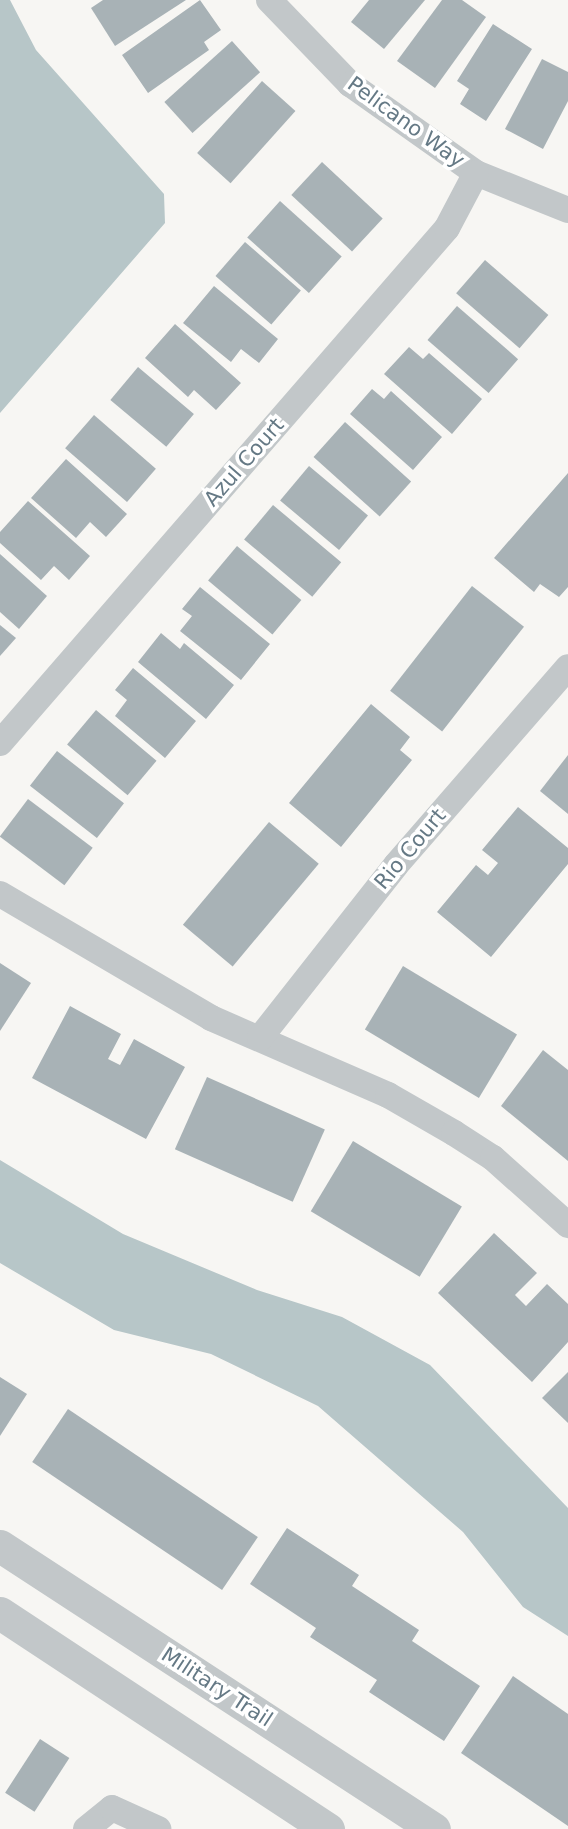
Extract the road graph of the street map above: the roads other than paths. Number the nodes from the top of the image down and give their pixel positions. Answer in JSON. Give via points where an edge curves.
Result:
{"nodes":[{"id":1,"x":268,"y":0,"type":"edge"},
{"id":2,"x":477,"y":173,"type":"junction"},
{"id":3,"x":568,"y":210,"type":"edge"},
{"id":4,"x":568,"y":667,"type":"edge"},
{"id":5,"x":0,"y":743,"type":"edge"},
{"id":6,"x":0,"y":894,"type":"edge"},
{"id":7,"x":260,"y":1038,"type":"junction"},
{"id":8,"x":568,"y":1225,"type":"edge"},
{"id":9,"x":2,"y":1552,"type":"edge"},
{"id":10,"x":0,"y":1613,"type":"edge"},
{"id":11,"x":86,"y":1829,"type":"edge"},
{"id":12,"x":158,"y":1829,"type":"edge"},
{"id":13,"x":328,"y":1829,"type":"edge"},
{"id":14,"x":433,"y":1829,"type":"edge"}],
"edges":[{"from":1,"to":2,"type":"street","name":"Pelicano Way","via":[[351,85]]},
{"from":2,"to":3,"type":"street","name":"Pelicano Way"},
{"from":2,"to":5,"type":"street","name":"Azul Court","via":[[447,228]]},
{"from":4,"to":7,"type":"street","name":"Rio Court","via":[[396,865]]},
{"from":6,"to":7,"type":"street","via":[[211,1018]]},
{"from":7,"to":8,"type":"street","via":[[388,1095],[454,1133],[493,1158]]},
{"from":9,"to":14,"type":"street","name":"Military Trail"},
{"from":10,"to":13,"type":"street"},
{"from":11,"to":12,"type":"street","via":[[112,1808]]}]}
